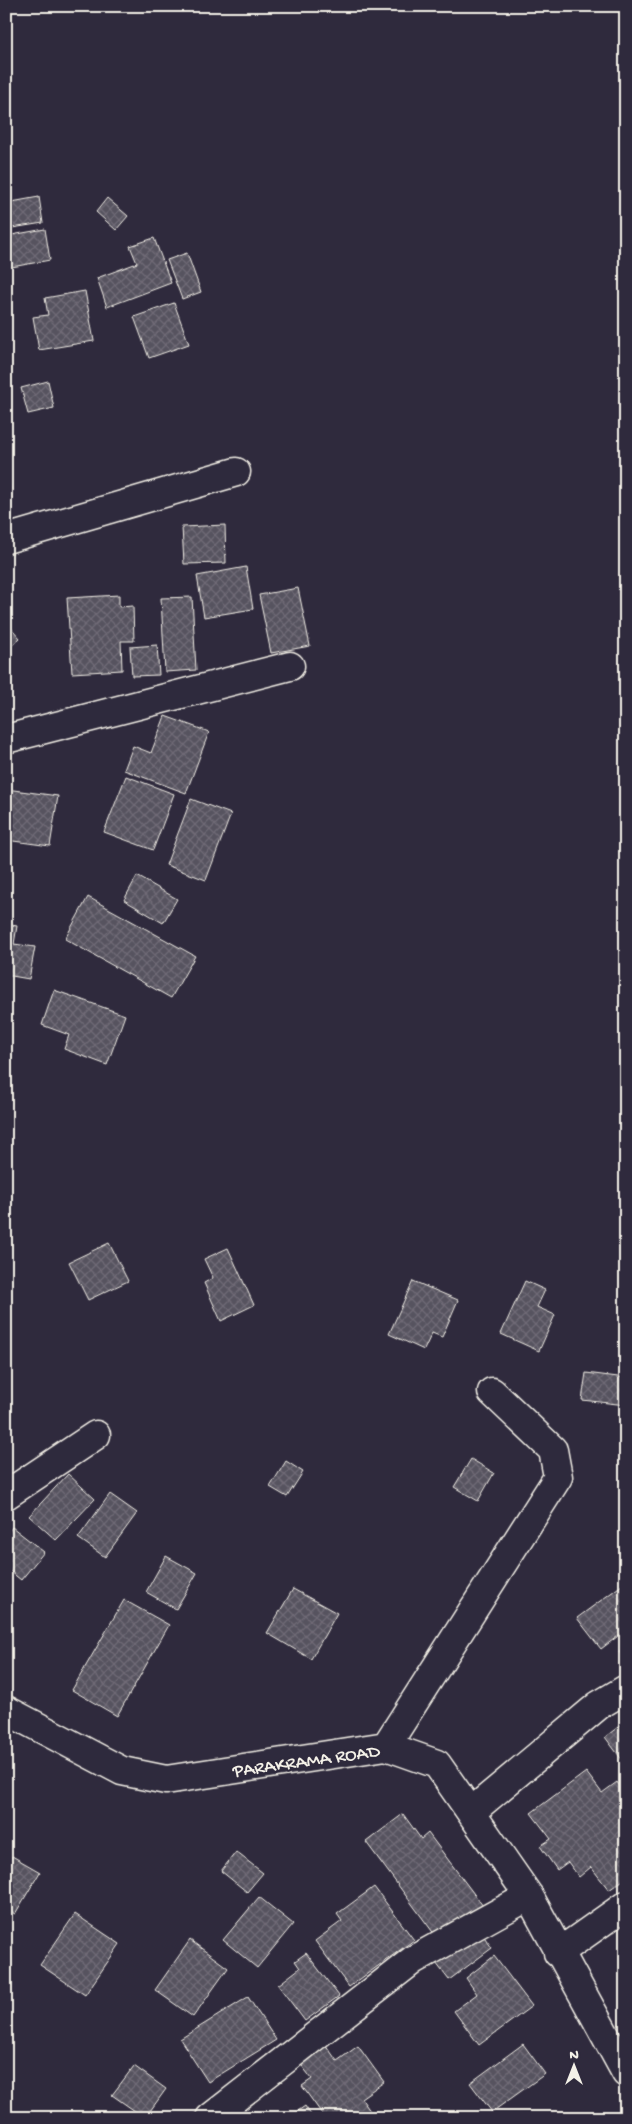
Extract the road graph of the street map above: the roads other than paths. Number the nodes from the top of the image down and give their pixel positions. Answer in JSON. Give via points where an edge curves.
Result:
{"nodes":[{"id":1,"x":236,"y":472,"type":"dead end"},
{"id":2,"x":6,"y":539,"type":"edge"},
{"id":3,"x":290,"y":666,"type":"dead end"},
{"id":4,"x":6,"y":739,"type":"edge"},
{"id":5,"x":492,"y":1392,"type":"dead end"},
{"id":6,"x":96,"y":1435,"type":"dead end"},
{"id":7,"x":6,"y":1495,"type":"edge"},
{"id":8,"x":626,"y":1689,"type":"edge"},
{"id":9,"x":6,"y":1710,"type":"edge"},
{"id":10,"x":386,"y":1746,"type":"junction"},
{"id":11,"x":471,"y":1812,"type":"junction"},
{"id":12,"x":528,"y":1896,"type":"junction"},
{"id":13,"x":626,"y":1905,"type":"edge"},
{"id":14,"x":558,"y":1953,"type":"junction"},
{"id":15,"x":626,"y":2073,"type":"edge"},
{"id":16,"x":210,"y":2118,"type":"edge"}],
"edges":[{"from":1,"to":2,"type":"street"},
{"from":3,"to":4,"type":"street"},
{"from":5,"to":10,"type":"street","via":[[554,1450],[558,1477]]},
{"from":6,"to":7,"type":"street"},
{"from":8,"to":11,"type":"street","via":[[599,1705]]},
{"from":9,"to":10,"type":"street","name":"PARAKRAMA ROAD","via":[[122,1771],[166,1780]]},
{"from":10,"to":11,"type":"street","name":"PARAKRAMA ROAD","via":[[437,1764]]},
{"from":11,"to":12,"type":"street","name":"PARAKRAMA ROAD"},
{"from":12,"to":14,"type":"street","name":"PARAKRAMA ROAD"},
{"from":12,"to":16,"type":"street","via":[[413,1960]]},
{"from":13,"to":14,"type":"street"},
{"from":14,"to":15,"type":"street","name":"PARAKRAMA ROAD"}]}
